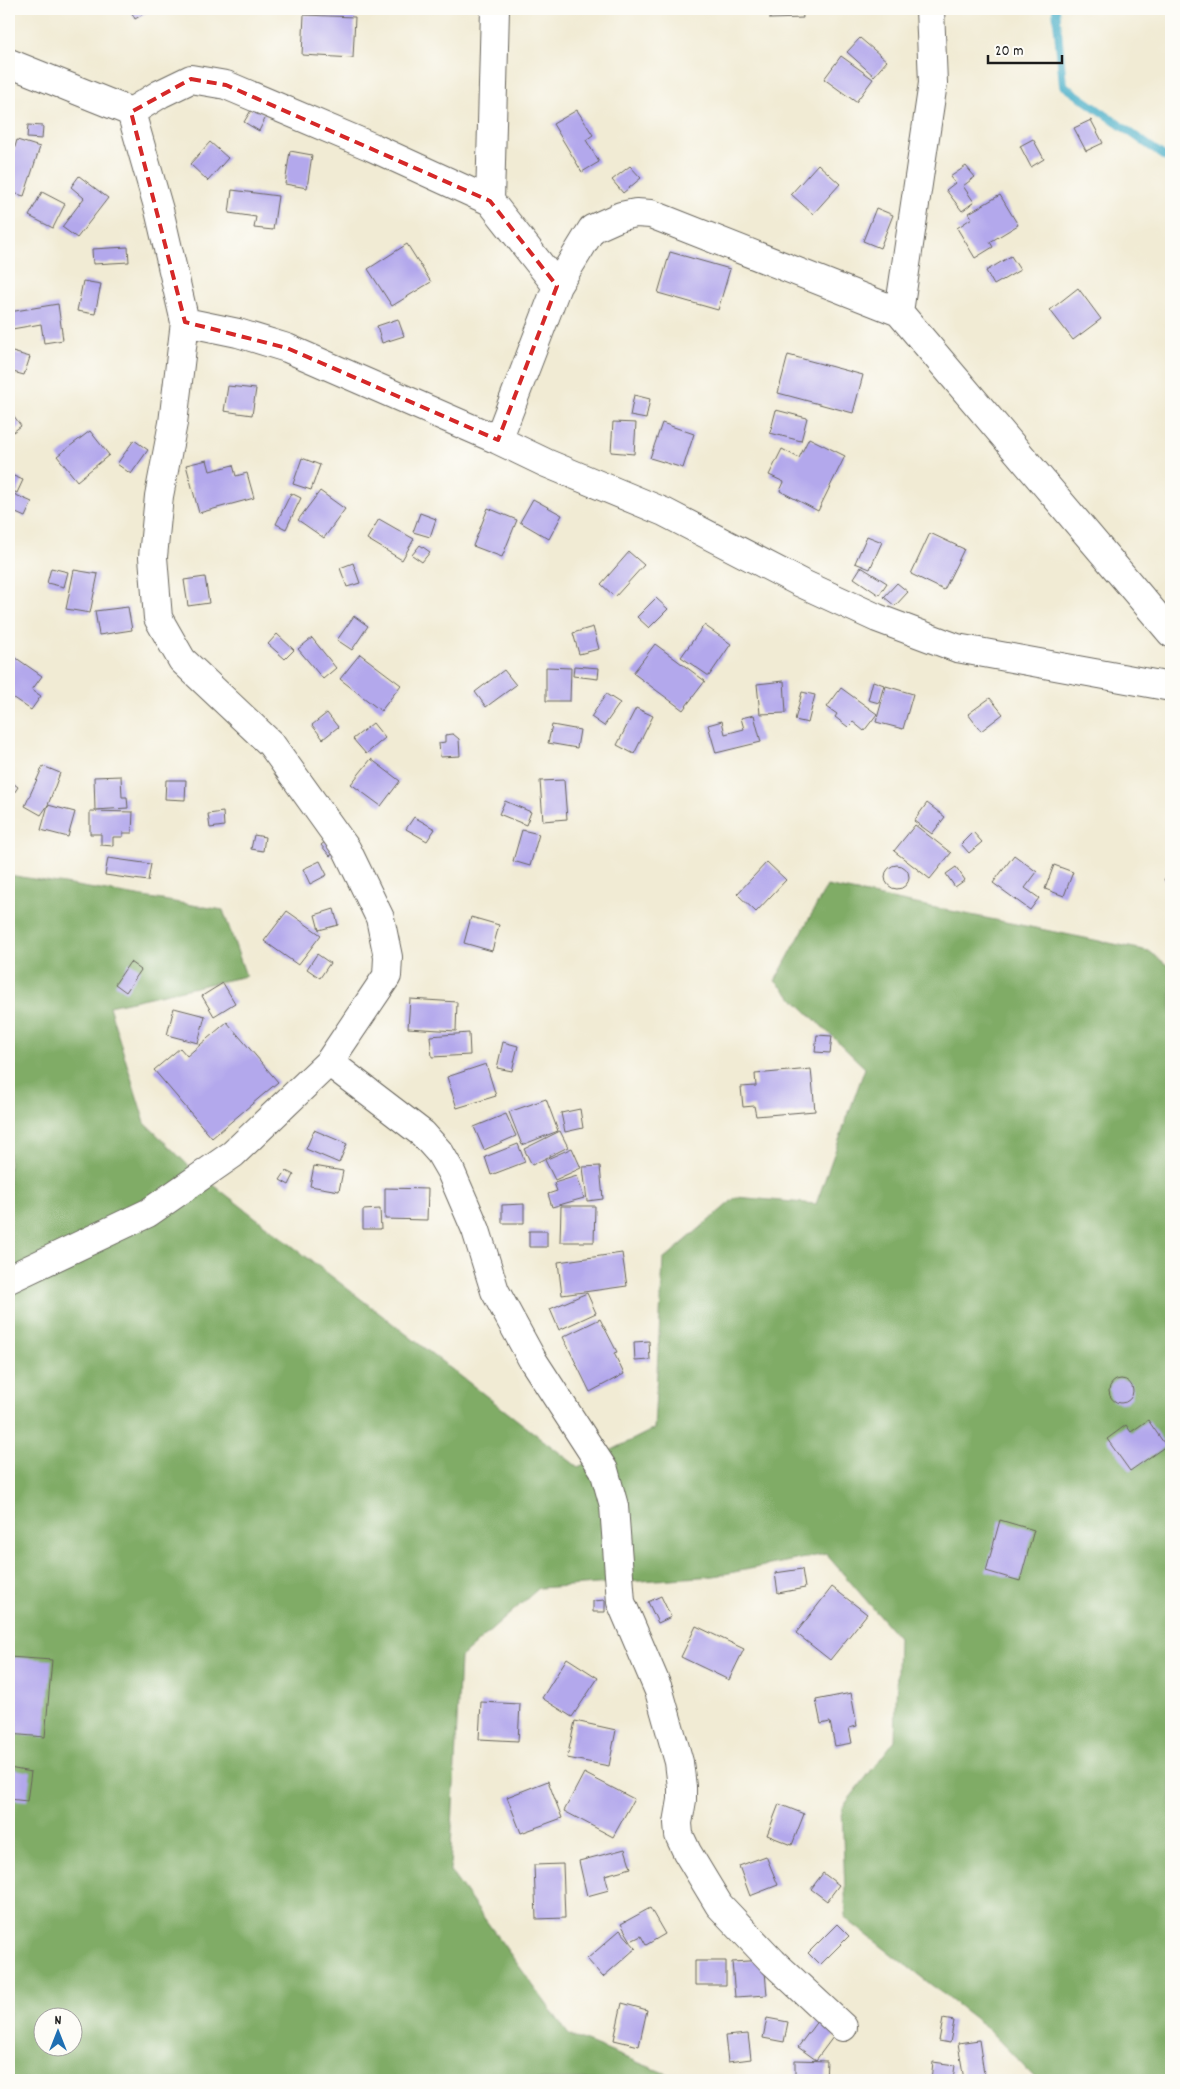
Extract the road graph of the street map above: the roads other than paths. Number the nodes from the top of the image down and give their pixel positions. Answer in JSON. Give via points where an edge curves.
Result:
{"nodes":[{"id":1,"x":495,"y":9,"type":"edge"},
{"id":2,"x":930,"y":9,"type":"edge"},
{"id":3,"x":11,"y":66,"type":"edge"},
{"id":4,"x":131,"y":112,"type":"junction"},
{"id":5,"x":490,"y":201,"type":"junction"},
{"id":6,"x":556,"y":286,"type":"junction"},
{"id":7,"x":899,"y":312,"type":"junction"},
{"id":8,"x":185,"y":322,"type":"junction"},
{"id":9,"x":498,"y":440,"type":"junction"},
{"id":10,"x":1171,"y":633,"type":"edge"},
{"id":11,"x":1171,"y":687,"type":"edge"},
{"id":12,"x":329,"y":1062,"type":"junction"},
{"id":13,"x":9,"y":1279,"type":"edge"},
{"id":14,"x":843,"y":2027,"type":"dead end"}],
"edges":[{"from":1,"to":5,"type":"street"},
{"from":2,"to":7,"type":"street","via":[[933,83]]},
{"from":3,"to":4,"type":"street"},
{"from":4,"to":5,"type":"street","via":[[191,79],[226,85]]},
{"from":4,"to":8,"type":"street","via":[[159,210]]},
{"from":5,"to":6,"type":"street"},
{"from":6,"to":7,"type":"street","via":[[592,229],[621,216],[651,214]]},
{"from":6,"to":9,"type":"street"},
{"from":7,"to":10,"type":"street"},
{"from":8,"to":9,"type":"street","via":[[287,348]]},
{"from":8,"to":12,"type":"street","via":[[152,556],[158,618],[182,660],[271,744],[348,850],[380,918],[388,956],[387,976]]},
{"from":9,"to":11,"type":"street","via":[[664,512],[801,583],[877,618],[957,648]]},
{"from":12,"to":13,"type":"street","via":[[233,1154],[148,1213]]},
{"from":12,"to":14,"type":"street","via":[[424,1134],[452,1172],[476,1230],[495,1291],[532,1359],[604,1470],[614,1506],[621,1602],[659,1691],[679,1762],[682,1787],[679,1835],[719,1905],[773,1962]]}]}
